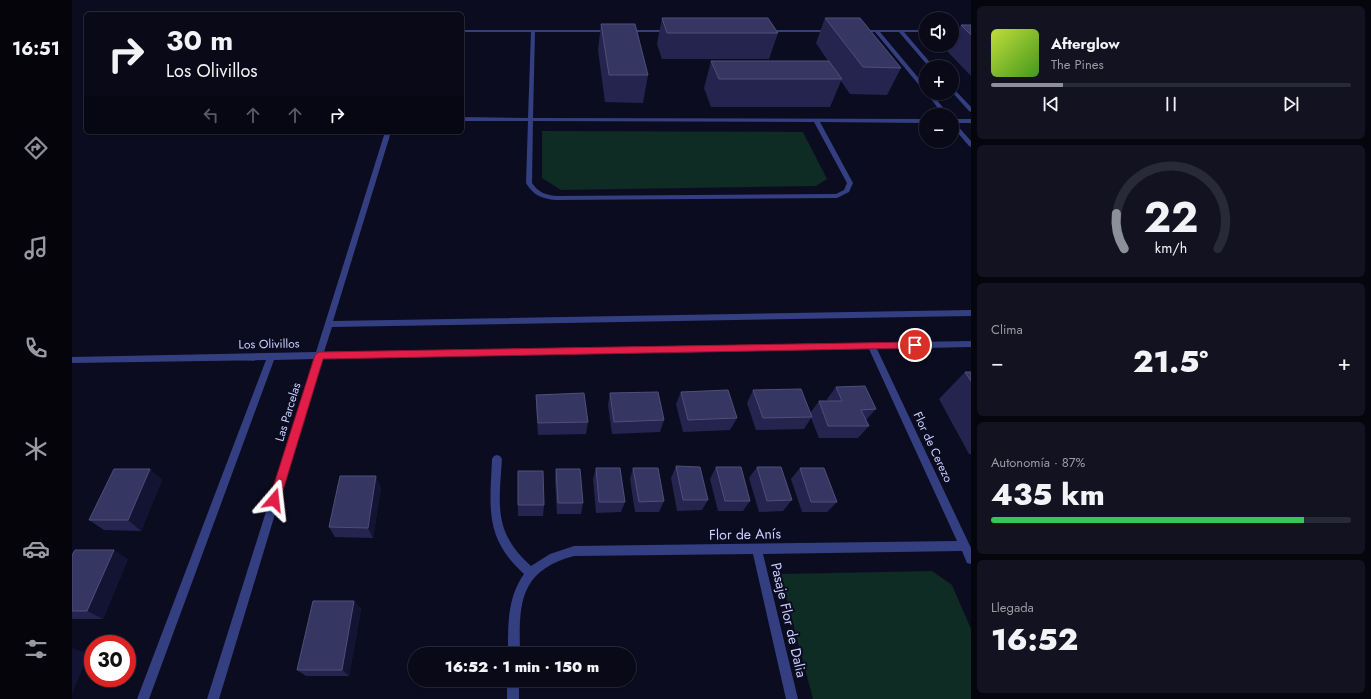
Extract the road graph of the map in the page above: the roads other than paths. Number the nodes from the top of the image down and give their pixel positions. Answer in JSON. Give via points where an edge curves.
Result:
{"nodes":[{"id":1,"x":900,"y":30,"type":"junction"},
{"id":2,"x":919,"y":30,"type":"edge"},
{"id":3,"x":959,"y":30,"type":"edge"},
{"id":4,"x":971,"y":30,"type":"edge"},
{"id":5,"x":464,"y":31,"type":"edge"},
{"id":6,"x":533,"y":31,"type":"junction"},
{"id":7,"x":612,"y":31,"type":"edge"},
{"id":8,"x":620,"y":31,"type":"edge"},
{"id":9,"x":676,"y":31,"type":"edge"},
{"id":10,"x":756,"y":31,"type":"edge"},
{"id":11,"x":836,"y":31,"type":"edge"},
{"id":12,"x":852,"y":31,"type":"edge"},
{"id":13,"x":876,"y":31,"type":"junction"},
{"id":14,"x":926,"y":60,"type":"edge"},
{"id":15,"x":919,"y":82,"type":"edge"},
{"id":16,"x":959,"y":97,"type":"edge"},
{"id":17,"x":934,"y":100,"type":"edge"},
{"id":18,"x":940,"y":108,"type":"edge"},
{"id":19,"x":971,"y":110,"type":"edge"},
{"id":20,"x":464,"y":119,"type":"edge"},
{"id":21,"x":530,"y":119,"type":"junction"},
{"id":22,"x":816,"y":120,"type":"junction"},
{"id":23,"x":919,"y":121,"type":"edge"},
{"id":24,"x":959,"y":121,"type":"edge"},
{"id":25,"x":971,"y":121,"type":"edge"},
{"id":26,"x":959,"y":130,"type":"edge"},
{"id":27,"x":387,"y":134,"type":"edge"},
{"id":28,"x":971,"y":145,"type":"edge"},
{"id":29,"x":971,"y":313,"type":"edge"},
{"id":30,"x":329,"y":324,"type":"junction"},
{"id":31,"x":971,"y":344,"type":"edge"},
{"id":32,"x":872,"y":346,"type":"junction"},
{"id":33,"x":319,"y":355,"type":"junction"},
{"id":34,"x":271,"y":356,"type":"junction"},
{"id":35,"x":72,"y":360,"type":"edge"},
{"id":36,"x":497,"y":459,"type":"dead end"},
{"id":37,"x":965,"y":546,"type":"junction"},
{"id":38,"x":757,"y":548,"type":"junction"},
{"id":39,"x":971,"y":559,"type":"edge"},
{"id":40,"x":531,"y":573,"type":"junction"},
{"id":41,"x":514,"y":647,"type":"edge"},
{"id":42,"x":513,"y":687,"type":"edge"},
{"id":43,"x":142,"y":699,"type":"edge"},
{"id":44,"x":213,"y":699,"type":"edge"},
{"id":45,"x":513,"y":699,"type":"edge"},
{"id":46,"x":792,"y":699,"type":"edge"}],
"edges":[{"from":1,"to":2,"type":"street"},
{"from":1,"to":13,"type":"street"},
{"from":1,"to":14,"type":"street"},
{"from":3,"to":4,"type":"street"},
{"from":5,"to":6,"type":"street"},
{"from":6,"to":7,"type":"street"},
{"from":6,"to":21,"type":"street"},
{"from":8,"to":9,"type":"street"},
{"from":10,"to":11,"type":"street"},
{"from":12,"to":13,"type":"street"},
{"from":13,"to":15,"type":"street"},
{"from":16,"to":19,"type":"street"},
{"from":17,"to":18,"type":"street"},
{"from":20,"to":21,"type":"street"},
{"from":21,"to":22,"type":"street"},
{"from":21,"to":22,"type":"street","via":[[529,183],[537,194],[556,198],[836,196],[847,191],[850,183]]},
{"from":22,"to":23,"type":"street"},
{"from":24,"to":25,"type":"street"},
{"from":26,"to":28,"type":"street"},
{"from":27,"to":30,"type":"street","name":"Las Parcelas"},
{"from":29,"to":30,"type":"street"},
{"from":30,"to":33,"type":"street","name":"Las Parcelas"},
{"from":31,"to":32,"type":"street","name":"Los Olivillos"},
{"from":32,"to":33,"type":"street","name":"Los Olivillos"},
{"from":32,"to":37,"type":"street","name":"Flor de Cerezo"},
{"from":33,"to":34,"type":"street","name":"Los Olivillos"},
{"from":33,"to":44,"type":"street","name":"Las Parcelas"},
{"from":34,"to":35,"type":"street","name":"Los Olivillos"},
{"from":34,"to":43,"type":"street"},
{"from":36,"to":40,"type":"street","via":[[496,523],[507,549]]},
{"from":37,"to":38,"type":"street","name":"Flor de Anís"},
{"from":37,"to":39,"type":"street","name":"Flor de Cerezo"},
{"from":38,"to":40,"type":"street","name":"Flor de Anís","via":[[574,551],[544,562]]},
{"from":38,"to":46,"type":"street","name":"Pasaje Flor de Dalia"},
{"from":40,"to":41,"type":"street","name":"Flor de Anís","via":[[522,587],[516,604]]},
{"from":42,"to":45,"type":"street"}]}
